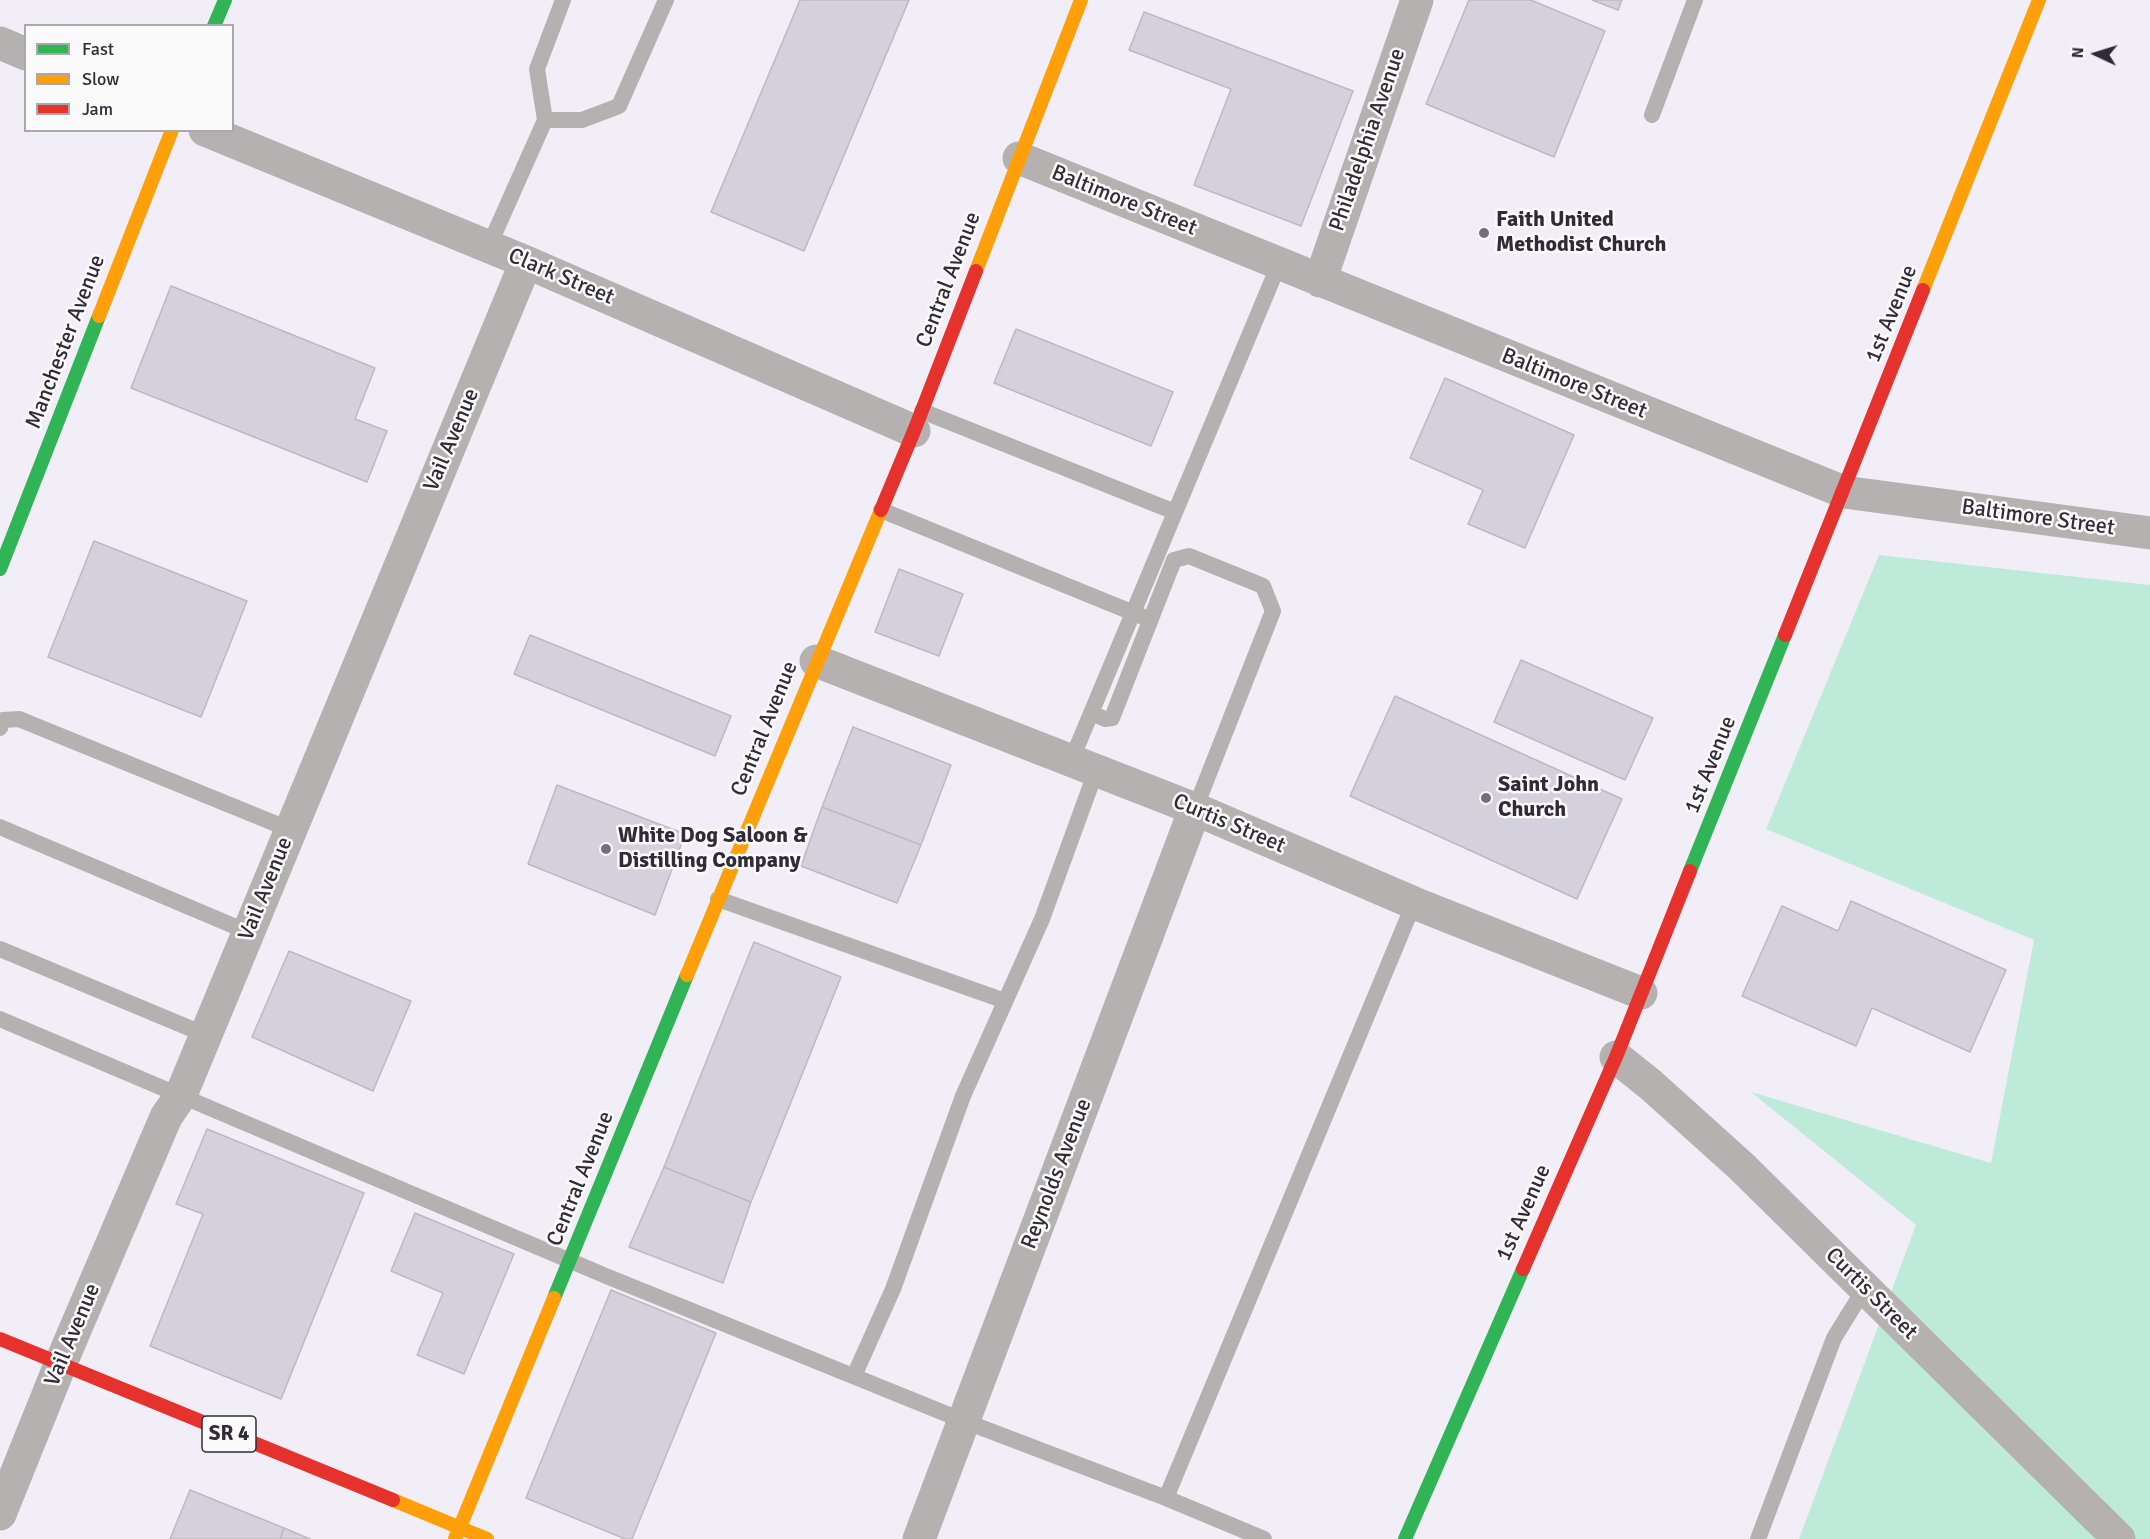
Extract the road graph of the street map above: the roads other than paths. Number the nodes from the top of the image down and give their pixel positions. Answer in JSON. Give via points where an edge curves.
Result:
{"nodes":[{"id":1,"x":225,"y":0,"type":"edge"},
{"id":2,"x":563,"y":0,"type":"edge"},
{"id":3,"x":666,"y":0,"type":"edge"},
{"id":4,"x":1081,"y":0,"type":"edge"},
{"id":5,"x":1417,"y":0,"type":"edge"},
{"id":6,"x":1695,"y":0,"type":"edge"},
{"id":7,"x":2039,"y":0,"type":"edge"},
{"id":8,"x":215,"y":24,"type":"edge"},
{"id":9,"x":0,"y":43,"type":"edge"},
{"id":10,"x":24,"y":53,"type":"edge"},
{"id":11,"x":1652,"y":115,"type":"dead end"},
{"id":12,"x":545,"y":120,"type":"junction"},
{"id":13,"x":171,"y":132,"type":"edge"},
{"id":14,"x":210,"y":132,"type":"edge"},
{"id":15,"x":1019,"y":158,"type":"junction"},
{"id":16,"x":489,"y":246,"type":"junction"},
{"id":17,"x":526,"y":261,"type":"junction"},
{"id":18,"x":1279,"y":264,"type":"junction"},
{"id":19,"x":1320,"y":281,"type":"junction"},
{"id":20,"x":918,"y":421,"type":"junction"},
{"id":21,"x":1844,"y":492,"type":"junction"},
{"id":22,"x":880,"y":510,"type":"junction"},
{"id":23,"x":1175,"y":512,"type":"junction"},
{"id":24,"x":2150,"y":533,"type":"edge"},
{"id":25,"x":0,"y":569,"type":"edge"},
{"id":26,"x":1133,"y":613,"type":"junction"},
{"id":27,"x":1150,"y":619,"type":"junction"},
{"id":28,"x":816,"y":661,"type":"junction"},
{"id":29,"x":1091,"y":713,"type":"junction"},
{"id":30,"x":1,"y":721,"type":"edge"},
{"id":31,"x":1084,"y":766,"type":"junction"},
{"id":32,"x":1195,"y":809,"type":"junction"},
{"id":33,"x":0,"y":827,"type":"edge"},
{"id":34,"x":291,"y":830,"type":"junction"},
{"id":35,"x":718,"y":899,"type":"junction"},
{"id":36,"x":1414,"y":903,"type":"junction"},
{"id":37,"x":248,"y":932,"type":"junction"},
{"id":38,"x":0,"y":949,"type":"edge"},
{"id":39,"x":1641,"y":993,"type":"junction"},
{"id":40,"x":1005,"y":1001,"type":"junction"},
{"id":41,"x":0,"y":1019,"type":"edge"},
{"id":42,"x":206,"y":1035,"type":"junction"},
{"id":43,"x":1616,"y":1057,"type":"junction"},
{"id":44,"x":181,"y":1095,"type":"junction"},
{"id":45,"x":570,"y":1261,"type":"junction"},
{"id":46,"x":1865,"y":1288,"type":"junction"},
{"id":47,"x":0,"y":1340,"type":"edge"},
{"id":48,"x":60,"y":1365,"type":"junction"},
{"id":49,"x":854,"y":1376,"type":"junction"},
{"id":50,"x":964,"y":1421,"type":"junction"},
{"id":51,"x":1166,"y":1498,"type":"junction"},
{"id":52,"x":0,"y":1514,"type":"edge"},
{"id":53,"x":457,"y":1534,"type":"edge"},
{"id":54,"x":487,"y":1539,"type":"edge"},
{"id":55,"x":919,"y":1539,"type":"edge"},
{"id":56,"x":1264,"y":1539,"type":"edge"},
{"id":57,"x":1405,"y":1539,"type":"edge"},
{"id":58,"x":1758,"y":1539,"type":"edge"},
{"id":59,"x":2119,"y":1539,"type":"edge"}],
"edges":[{"from":1,"to":8,"type":"main road"},
{"from":2,"to":12,"type":"lane","via":[[537,69]]},
{"from":3,"to":12,"type":"lane","via":[[619,106],[582,120]]},
{"from":4,"to":15,"type":"main road","name":"Central Avenue"},
{"from":5,"to":19,"type":"street","name":"Philadelphia Avenue"},
{"from":6,"to":11,"type":"lane"},
{"from":7,"to":21,"type":"main road","name":"1st Avenue"},
{"from":9,"to":10,"type":"street"},
{"from":12,"to":16,"type":"lane"},
{"from":13,"to":25,"type":"main road","name":"Manchester Avenue"},
{"from":14,"to":16,"type":"street","name":"Clark Street"},
{"from":15,"to":18,"type":"street","name":"Baltimore Street"},
{"from":15,"to":20,"type":"main road","name":"Central Avenue"},
{"from":16,"to":17,"type":"street","name":"Clark Street"},
{"from":17,"to":20,"type":"street","name":"Clark Street"},
{"from":17,"to":34,"type":"street","name":"Vail Avenue"},
{"from":18,"to":19,"type":"street","name":"Baltimore Street"},
{"from":18,"to":23,"type":"lane"},
{"from":19,"to":21,"type":"street","name":"Baltimore Street"},
{"from":20,"to":22,"type":"main road","name":"Central Avenue"},
{"from":20,"to":23,"type":"lane"},
{"from":21,"to":24,"type":"street","name":"Baltimore Street"},
{"from":21,"to":39,"type":"main road","name":"1st Avenue"},
{"from":22,"to":26,"type":"lane"},
{"from":22,"to":28,"type":"main road","name":"Central Avenue"},
{"from":23,"to":26,"type":"lane"},
{"from":26,"to":27,"type":"lane"},
{"from":26,"to":29,"type":"lane"},
{"from":27,"to":29,"type":"lane","via":[[1112,718]]},
{"from":27,"to":32,"type":"lane","via":[[1174,560],[1189,556],[1263,586],[1273,611]]},
{"from":28,"to":31,"type":"street","name":"Curtis Street"},
{"from":28,"to":35,"type":"main road","name":"Central Avenue"},
{"from":29,"to":31,"type":"lane"},
{"from":30,"to":34,"type":"lane","via":[[19,719]]},
{"from":31,"to":32,"type":"street","name":"Curtis Street"},
{"from":31,"to":40,"type":"lane","via":[[1042,919]]},
{"from":32,"to":36,"type":"street","name":"Curtis Street"},
{"from":32,"to":50,"type":"street","name":"Reynolds Avenue"},
{"from":33,"to":37,"type":"lane"},
{"from":34,"to":37,"type":"street","name":"Vail Avenue"},
{"from":35,"to":40,"type":"lane"},
{"from":35,"to":45,"type":"main road","name":"Central Avenue"},
{"from":36,"to":39,"type":"street","name":"Curtis Street"},
{"from":36,"to":51,"type":"lane"},
{"from":37,"to":42,"type":"street","name":"Vail Avenue"},
{"from":38,"to":42,"type":"lane"},
{"from":39,"to":43,"type":"main road","name":"1st Avenue"},
{"from":40,"to":49,"type":"lane","via":[[963,1096],[893,1289]]},
{"from":41,"to":44,"type":"lane"},
{"from":42,"to":44,"type":"street","name":"Vail Avenue"},
{"from":43,"to":46,"type":"street","name":"Curtis Street","via":[[1742,1167]]},
{"from":43,"to":57,"type":"main road","name":"1st Avenue"},
{"from":44,"to":45,"type":"lane"},
{"from":44,"to":48,"type":"street","name":"Vail Avenue","via":[[166,1117]]},
{"from":45,"to":49,"type":"lane"},
{"from":45,"to":53,"type":"main road","name":"Central Avenue"},
{"from":46,"to":58,"type":"lane","via":[[1834,1338]]},
{"from":46,"to":59,"type":"street","name":"Curtis Street"},
{"from":47,"to":48,"type":"main road","number":"SR 4"},
{"from":48,"to":52,"type":"street","name":"Vail Avenue"},
{"from":48,"to":53,"type":"main road","number":"SR 4"},
{"from":49,"to":50,"type":"lane"},
{"from":50,"to":51,"type":"lane"},
{"from":50,"to":55,"type":"street","name":"Reynolds Avenue"},
{"from":51,"to":56,"type":"lane"},
{"from":53,"to":54,"type":"main road","number":"SR 4"}]}
